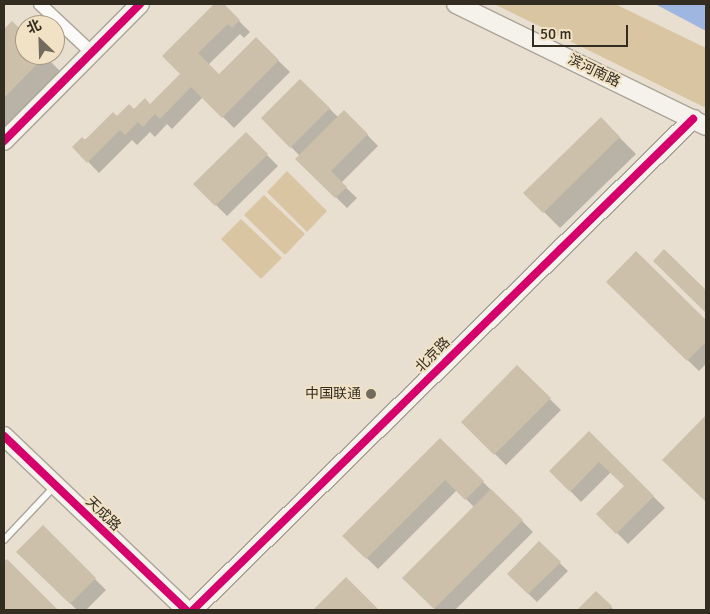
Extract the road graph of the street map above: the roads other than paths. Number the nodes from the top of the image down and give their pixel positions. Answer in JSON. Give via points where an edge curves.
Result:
{"nodes":[{"id":1,"x":40,"y":4,"type":"edge"},
{"id":2,"x":140,"y":4,"type":"edge"},
{"id":3,"x":456,"y":4,"type":"edge"},
{"id":4,"x":92,"y":53,"type":"junction"},
{"id":5,"x":700,"y":122,"type":"edge"},
{"id":6,"x":4,"y":141,"type":"edge"},
{"id":7,"x":4,"y":436,"type":"edge"},
{"id":8,"x":56,"y":486,"type":"junction"},
{"id":9,"x":4,"y":540,"type":"edge"},
{"id":10,"x":186,"y":610,"type":"edge"},
{"id":11,"x":193,"y":610,"type":"edge"}],
"edges":[{"from":1,"to":4,"type":"street"},
{"from":2,"to":4,"type":"street"},
{"from":3,"to":5,"type":"street","name":"滨河南路"},
{"from":4,"to":6,"type":"street"},
{"from":5,"to":11,"type":"street","name":"北京路"},
{"from":7,"to":8,"type":"street","name":"天成路"},
{"from":8,"to":9,"type":"lane"},
{"from":8,"to":10,"type":"street","name":"天成路"}]}
